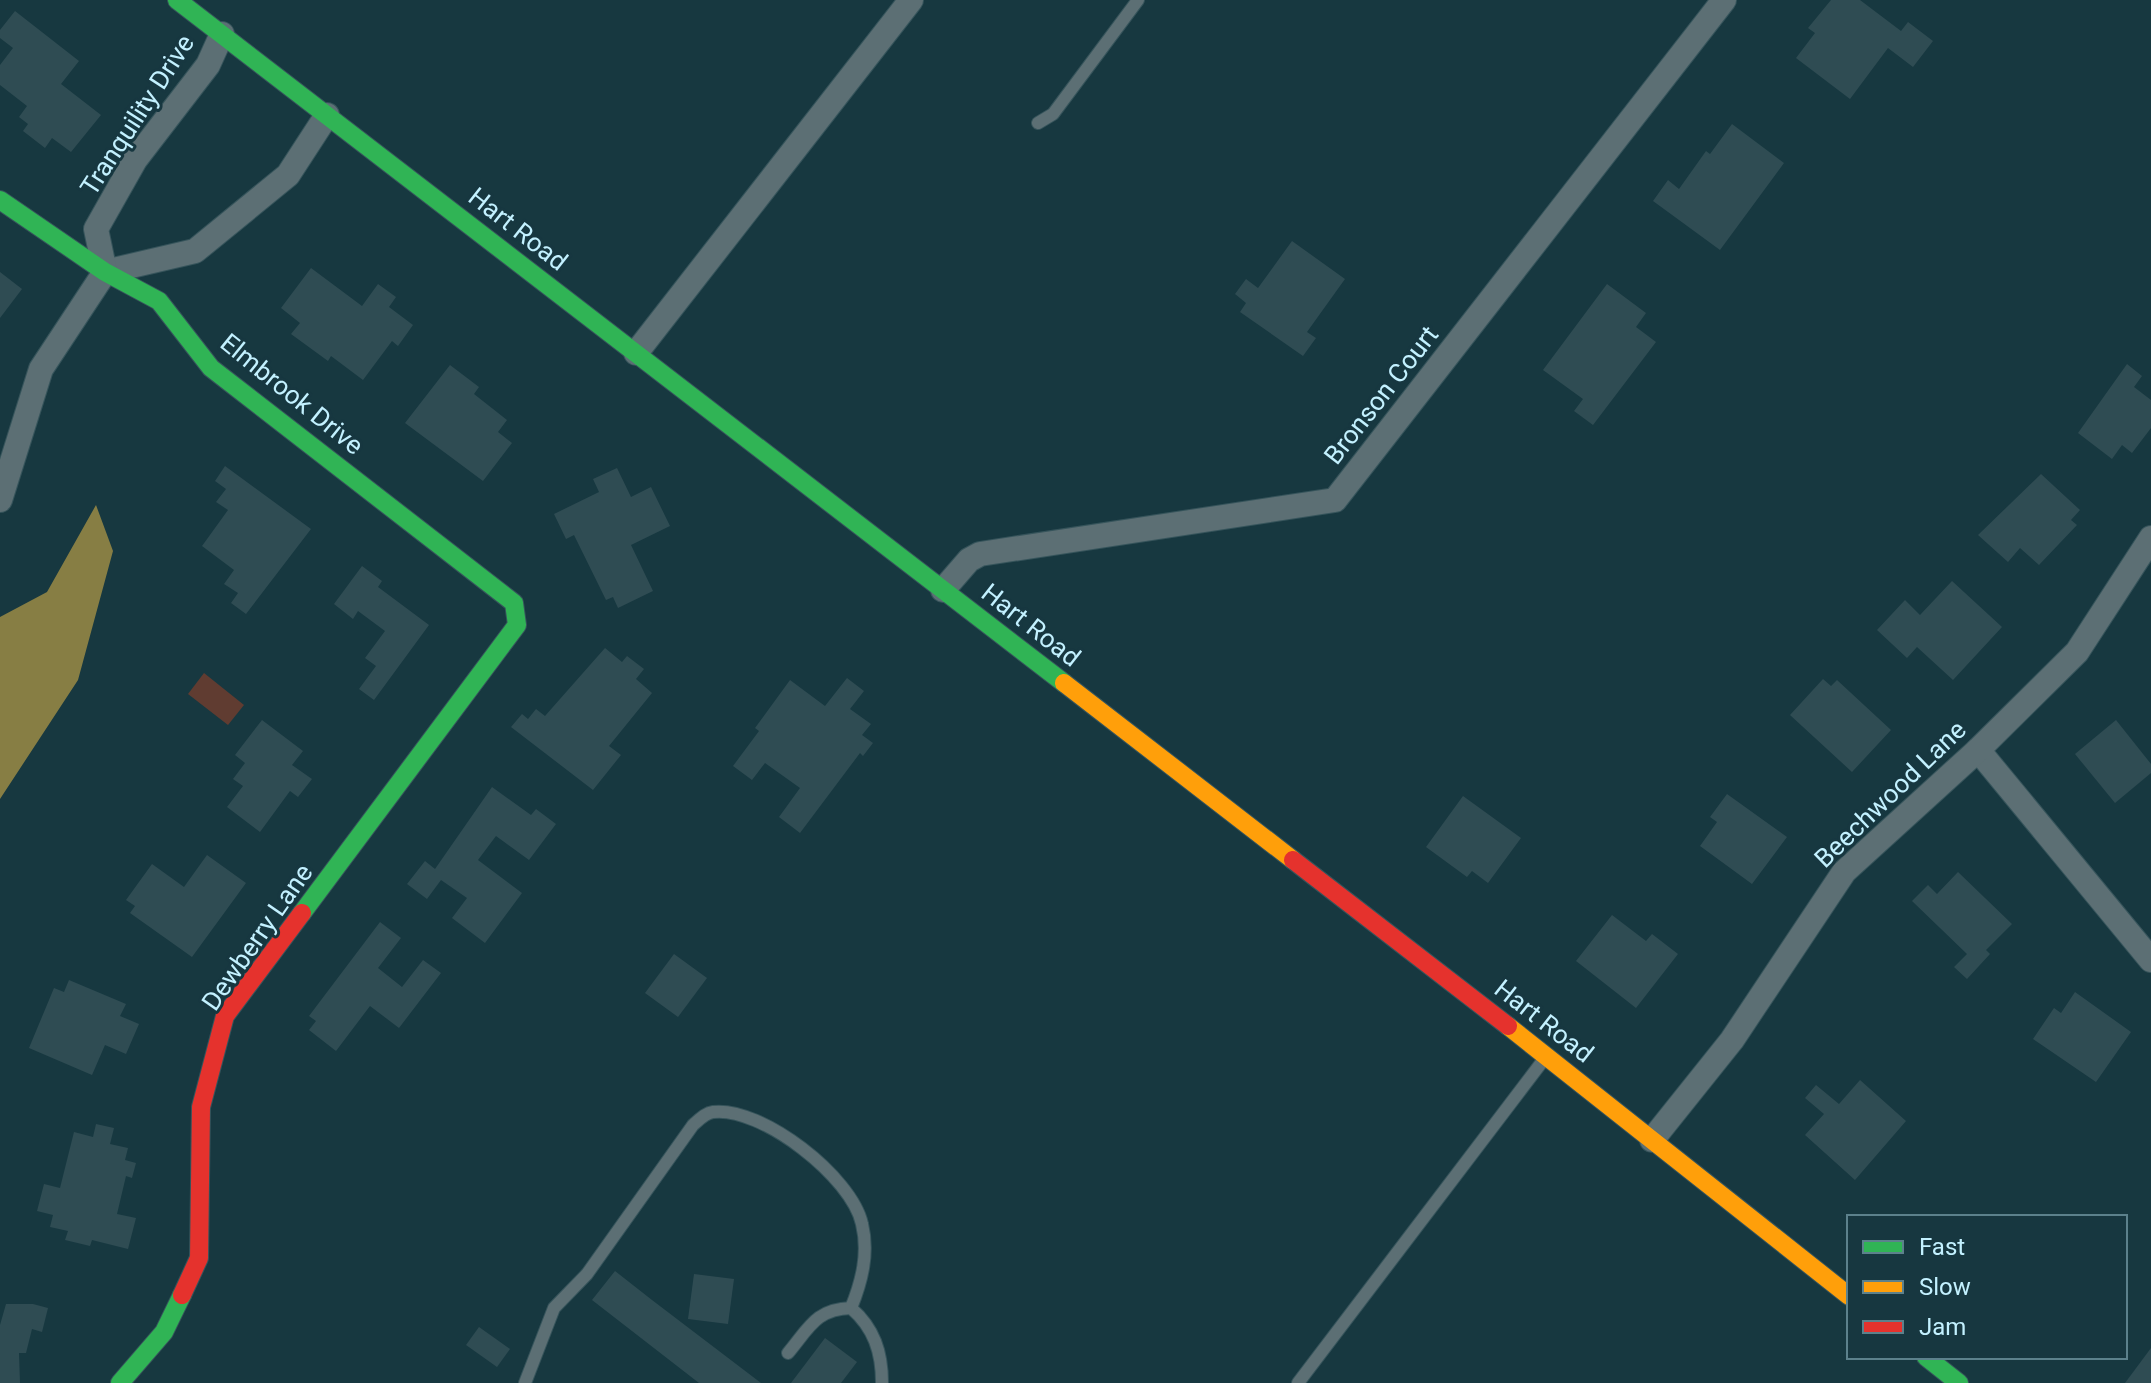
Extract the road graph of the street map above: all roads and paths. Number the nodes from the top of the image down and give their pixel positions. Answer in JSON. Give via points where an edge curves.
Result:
{"nodes":[{"id":1,"x":177,"y":0,"type":"edge"},
{"id":2,"x":911,"y":0,"type":"edge"},
{"id":3,"x":1138,"y":0,"type":"edge"},
{"id":4,"x":1724,"y":0,"type":"edge"},
{"id":5,"x":222,"y":34,"type":"junction"},
{"id":6,"x":327,"y":115,"type":"junction"},
{"id":7,"x":1038,"y":123,"type":"dead end"},
{"id":8,"x":0,"y":200,"type":"edge"},
{"id":9,"x":105,"y":272,"type":"junction"},
{"id":10,"x":636,"y":353,"type":"junction"},
{"id":11,"x":0,"y":500,"type":"edge"},
{"id":12,"x":2151,"y":538,"type":"edge"},
{"id":13,"x":943,"y":590,"type":"junction"},
{"id":14,"x":514,"y":603,"type":"joint"},
{"id":15,"x":1978,"y":750,"type":"junction"},
{"id":16,"x":2151,"y":960,"type":"edge"},
{"id":17,"x":1547,"y":1056,"type":"junction"},
{"id":18,"x":1652,"y":1140,"type":"junction"},
{"id":19,"x":1847,"y":1294,"type":"edge"},
{"id":20,"x":851,"y":1308,"type":"junction"},
{"id":21,"x":788,"y":1353,"type":"dead end"},
{"id":22,"x":1929,"y":1359,"type":"edge"},
{"id":23,"x":120,"y":1383,"type":"edge"},
{"id":24,"x":525,"y":1383,"type":"edge"},
{"id":25,"x":882,"y":1383,"type":"edge"},
{"id":26,"x":1298,"y":1383,"type":"edge"},
{"id":27,"x":1959,"y":1383,"type":"edge"}],
"edges":[{"from":1,"to":5,"type":"street","name":"Hart Road"},
{"from":2,"to":10,"type":"street"},
{"from":3,"to":7,"type":"lane","via":[[1053,114]]},
{"from":4,"to":13,"type":"street","name":"Bronson Court","via":[[1335,500],[980,554]]},
{"from":5,"to":6,"type":"street","name":"Hart Road"},
{"from":5,"to":9,"type":"street","name":"Tranquility Drive","via":[[208,65],[135,160],[96,229]]},
{"from":6,"to":9,"type":"street","via":[[288,175],[195,251]]},
{"from":6,"to":10,"type":"street","name":"Hart Road"},
{"from":8,"to":9,"type":"street","name":"Elmbrook Drive"},
{"from":9,"to":11,"type":"street","via":[[41,369]]},
{"from":9,"to":14,"type":"street","name":"Elmbrook Drive","via":[[159,301],[211,368]]},
{"from":10,"to":13,"type":"street","name":"Hart Road"},
{"from":12,"to":15,"type":"street","name":"Beechwood Lane","via":[[2077,652]]},
{"from":13,"to":17,"type":"street","name":"Hart Road"},
{"from":14,"to":23,"type":"street","name":"Dewberry Lane","via":[[517,625],[225,1016],[201,1107],[199,1258],[164,1332]]},
{"from":15,"to":16,"type":"street"},
{"from":15,"to":18,"type":"street","name":"Beechwood Lane","via":[[1844,872],[1732,1040]]},
{"from":17,"to":18,"type":"street","name":"Hart Road"},
{"from":17,"to":26,"type":"lane"},
{"from":18,"to":19,"type":"street","name":"Hart Road"},
{"from":20,"to":21,"type":"lane","via":[[832,1308],[819,1315]]},
{"from":20,"to":24,"type":"lane","via":[[865,1261],[862,1223],[848,1193],[777,1131],[733,1112],[709,1112],[693,1125],[587,1274],[554,1308]]},
{"from":20,"to":25,"type":"lane","via":[[876,1338]]},
{"from":22,"to":27,"type":"street"}]}
